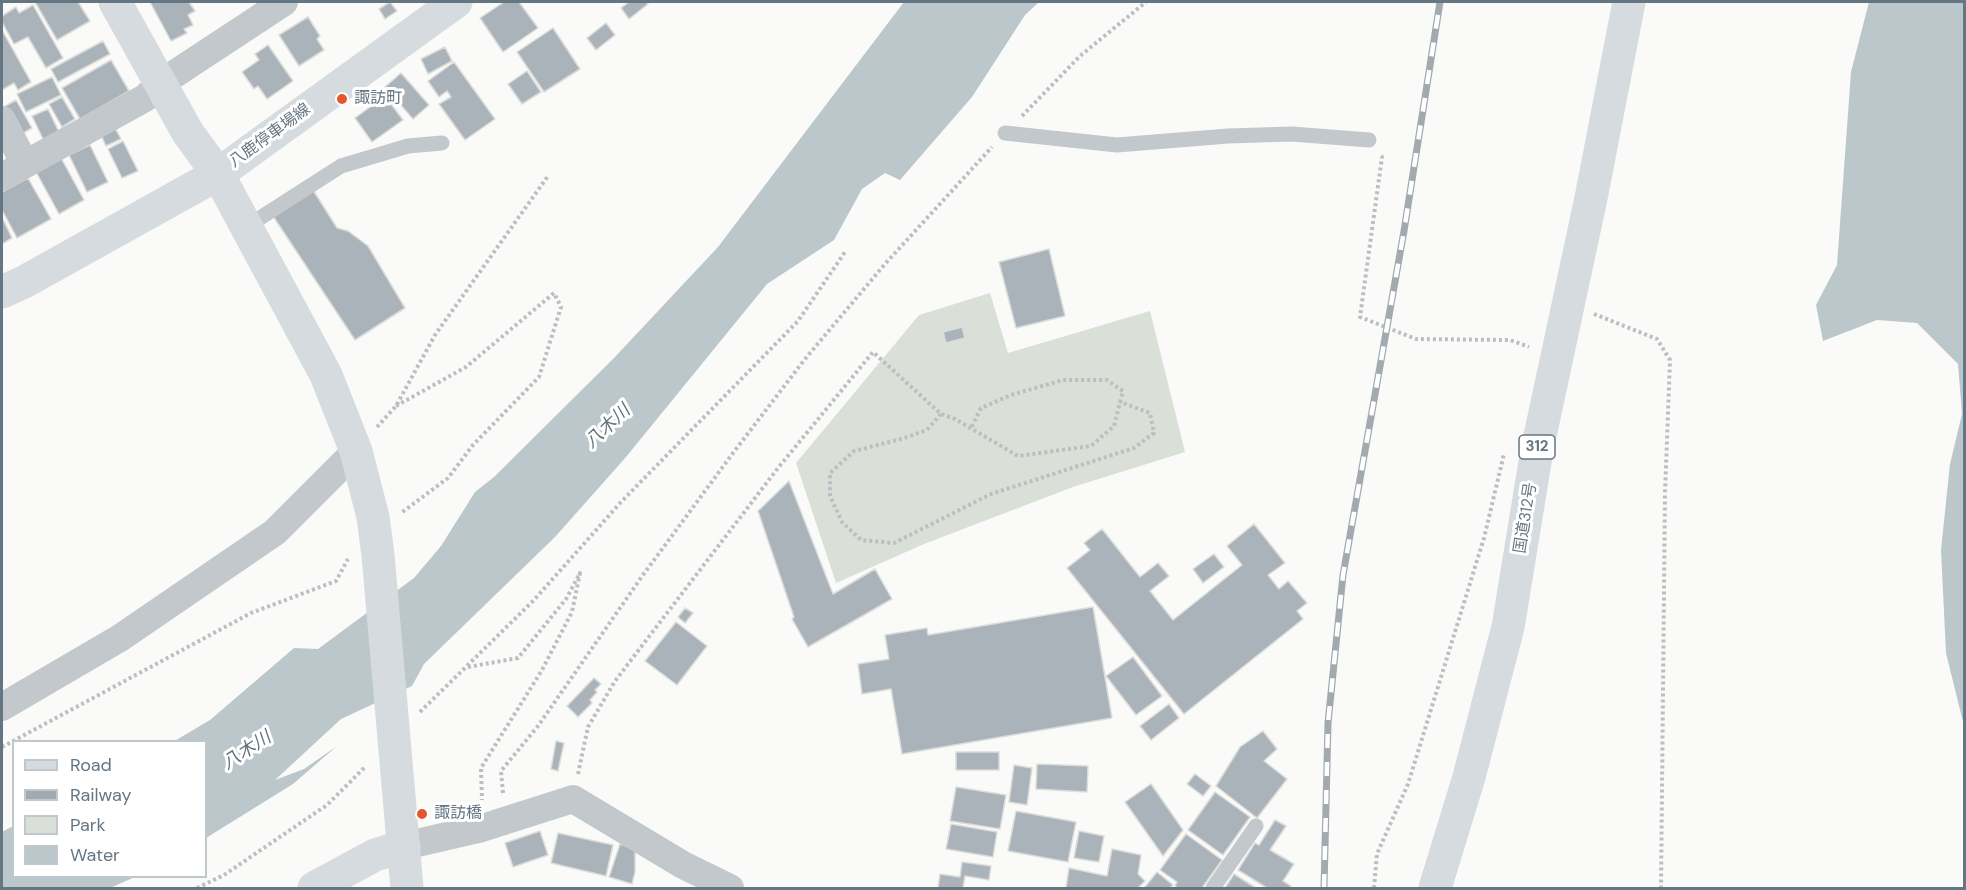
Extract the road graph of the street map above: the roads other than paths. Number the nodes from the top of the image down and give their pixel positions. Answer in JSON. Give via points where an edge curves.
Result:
{"nodes":[{"id":1,"x":115,"y":2,"type":"edge"},
{"id":2,"x":284,"y":2,"type":"edge"},
{"id":3,"x":456,"y":2,"type":"edge"},
{"id":4,"x":1629,"y":2,"type":"edge"},
{"id":5,"x":161,"y":83,"type":"junction"},
{"id":6,"x":2,"y":120,"type":"edge"},
{"id":7,"x":1005,"y":133,"type":"road end"},
{"id":8,"x":1369,"y":141,"type":"road end"},
{"id":9,"x":442,"y":143,"type":"dead end"},
{"id":10,"x":13,"y":170,"type":"edge"},
{"id":11,"x":218,"y":174,"type":"junction"},
{"id":12,"x":246,"y":227,"type":"junction"},
{"id":13,"x":2,"y":292,"type":"edge"},
{"id":14,"x":359,"y":459,"type":"junction"},
{"id":15,"x":2,"y":707,"type":"edge"},
{"id":16,"x":1256,"y":826,"type":"dead end"},
{"id":17,"x":404,"y":846,"type":"junction"},
{"id":18,"x":314,"y":888,"type":"edge"},
{"id":19,"x":407,"y":888,"type":"edge"},
{"id":20,"x":730,"y":888,"type":"edge"},
{"id":21,"x":1213,"y":888,"type":"edge"},
{"id":22,"x":1435,"y":888,"type":"edge"}],
"edges":[{"from":1,"to":5,"type":"main road","name":"八鹿停車場線"},
{"from":2,"to":5,"type":"street"},
{"from":3,"to":11,"type":"main road","name":"八鹿停車場線"},
{"from":4,"to":22,"type":"main road","name":"国道312号","number":"312","via":[[1537,450],[1508,627]]},
{"from":5,"to":10,"type":"street","via":[[145,98]]},
{"from":5,"to":11,"type":"main road","name":"八鹿停車場線","via":[[188,133]]},
{"from":6,"to":10,"type":"street"},
{"from":7,"to":8,"type":"lane","via":[[1117,145],[1292,134]]},
{"from":9,"to":12,"type":"lane","via":[[408,146],[341,166]]},
{"from":11,"to":12,"type":"main road"},
{"from":11,"to":13,"type":"main road"},
{"from":12,"to":14,"type":"main road","via":[[326,375]]},
{"from":14,"to":15,"type":"street","via":[[275,532],[120,638]]},
{"from":14,"to":17,"type":"main road","via":[[378,555]]},
{"from":16,"to":21,"type":"lane"},
{"from":17,"to":18,"type":"main road","via":[[375,855]]},
{"from":17,"to":19,"type":"main road"},
{"from":17,"to":20,"type":"street","via":[[573,799],[683,865]]}]}
